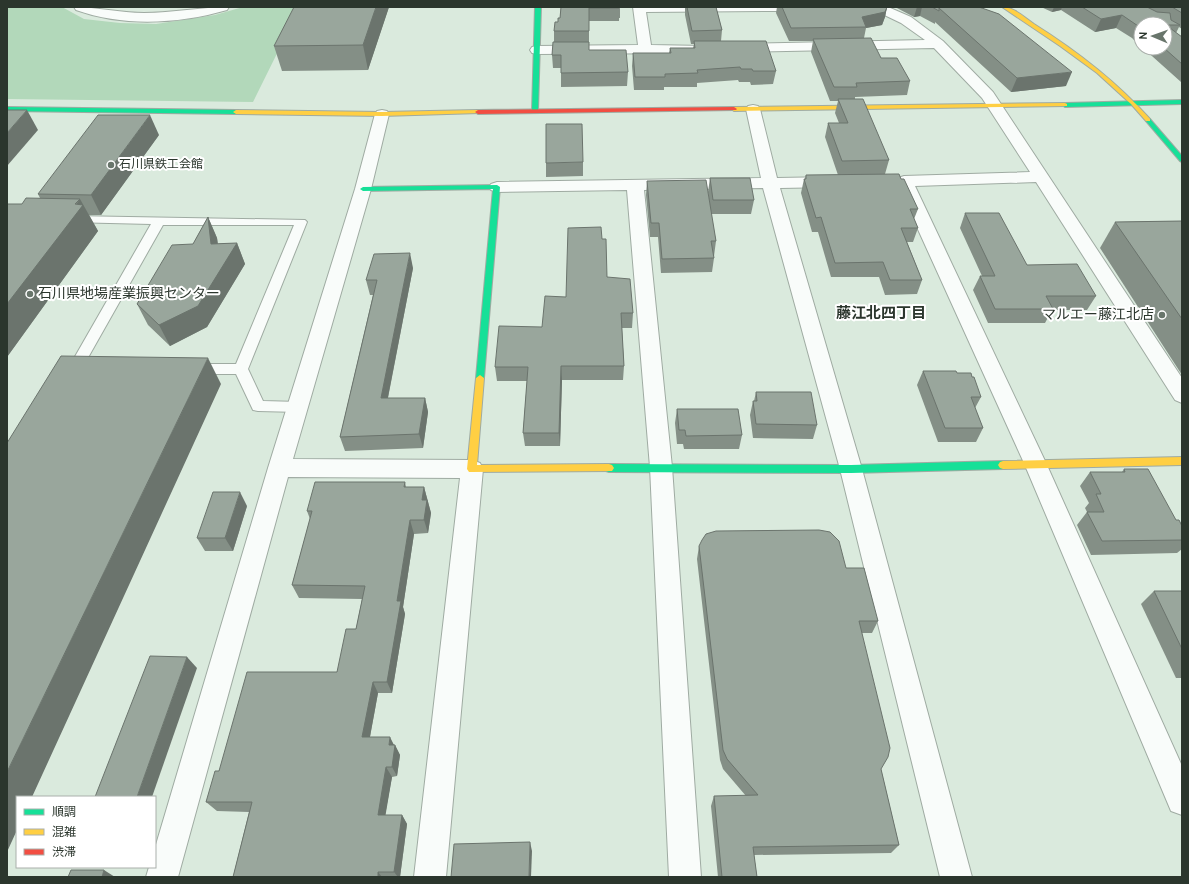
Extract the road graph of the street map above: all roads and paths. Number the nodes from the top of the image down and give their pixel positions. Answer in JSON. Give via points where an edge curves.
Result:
{"nodes":[{"id":1,"x":80,"y":7,"type":"edge"},
{"id":2,"x":223,"y":7,"type":"edge"},
{"id":3,"x":538,"y":7,"type":"edge"},
{"id":4,"x":777,"y":7,"type":"edge"},
{"id":5,"x":878,"y":7,"type":"edge"},
{"id":6,"x":1005,"y":7,"type":"edge"},
{"id":7,"x":639,"y":8,"type":"edge"},
{"id":8,"x":938,"y":44,"type":"junction"},
{"id":9,"x":708,"y":48,"type":"edge"},
{"id":10,"x":724,"y":48,"type":"edge"},
{"id":11,"x":537,"y":50,"type":"junction"},
{"id":12,"x":644,"y":50,"type":"junction"},
{"id":13,"x":1134,"y":102,"type":"junction"},
{"id":14,"x":1182,"y":102,"type":"edge"},
{"id":15,"x":995,"y":106,"type":"junction"},
{"id":16,"x":7,"y":109,"type":"edge"},
{"id":17,"x":753,"y":109,"type":"junction"},
{"id":18,"x":535,"y":111,"type":"junction"},
{"id":19,"x":382,"y":114,"type":"junction"},
{"id":20,"x":1182,"y":160,"type":"edge"},
{"id":21,"x":1042,"y":177,"type":"junction"},
{"id":22,"x":849,"y":182,"type":"edge"},
{"id":23,"x":770,"y":183,"type":"junction"},
{"id":24,"x":635,"y":186,"type":"junction"},
{"id":25,"x":497,"y":187,"type":"junction"},
{"id":26,"x":363,"y":189,"type":"junction"},
{"id":27,"x":60,"y":220,"type":"edge"},
{"id":28,"x":159,"y":221,"type":"junction"},
{"id":29,"x":91,"y":368,"type":"edge"},
{"id":30,"x":178,"y":368,"type":"edge"},
{"id":31,"x":241,"y":369,"type":"junction"},
{"id":32,"x":1182,"y":395,"type":"edge"},
{"id":33,"x":299,"y":407,"type":"junction"},
{"id":34,"x":1182,"y":460,"type":"edge"},
{"id":35,"x":1035,"y":463,"type":"junction"},
{"id":36,"x":661,"y":467,"type":"junction"},
{"id":37,"x":279,"y":468,"type":"junction"},
{"id":38,"x":472,"y":469,"type":"junction"},
{"id":39,"x":850,"y":469,"type":"junction"},
{"id":40,"x":1182,"y":800,"type":"edge"},
{"id":41,"x":162,"y":877,"type":"edge"},
{"id":42,"x":430,"y":877,"type":"edge"},
{"id":43,"x":685,"y":877,"type":"edge"},
{"id":44,"x":956,"y":877,"type":"edge"}],
"edges":[{"from":1,"to":2,"type":"street","via":[[97,13],[154,17],[176,16]]},
{"from":3,"to":11,"type":"street"},
{"from":4,"to":7,"type":"street"},
{"from":5,"to":8,"type":"street","via":[[906,20]]},
{"from":6,"to":13,"type":"street","via":[[1071,49]]},
{"from":7,"to":12,"type":"street"},
{"from":8,"to":10,"type":"street"},
{"from":8,"to":15,"type":"street","via":[[988,95]]},
{"from":9,"to":12,"type":"street"},
{"from":11,"to":12,"type":"street"},
{"from":11,"to":18,"type":"street"},
{"from":13,"to":14,"type":"street"},
{"from":13,"to":15,"type":"street"},
{"from":13,"to":20,"type":"street"},
{"from":15,"to":17,"type":"street"},
{"from":15,"to":21,"type":"street"},
{"from":16,"to":19,"type":"street"},
{"from":17,"to":18,"type":"street"},
{"from":17,"to":23,"type":"street"},
{"from":18,"to":19,"type":"street"},
{"from":19,"to":26,"type":"street"},
{"from":21,"to":32,"type":"street"},
{"from":21,"to":35,"type":"street","via":[[896,181]]},
{"from":22,"to":23,"type":"street"},
{"from":23,"to":24,"type":"street"},
{"from":23,"to":39,"type":"street"},
{"from":24,"to":25,"type":"street"},
{"from":24,"to":36,"type":"street"},
{"from":25,"to":26,"type":"street"},
{"from":25,"to":38,"type":"street"},
{"from":26,"to":33,"type":"street"},
{"from":27,"to":28,"type":"lane"},
{"from":28,"to":29,"type":"lane","via":[[76,367]]},
{"from":28,"to":31,"type":"lane","via":[[301,222]]},
{"from":30,"to":31,"type":"lane"},
{"from":31,"to":33,"type":"lane","via":[[258,406]]},
{"from":33,"to":37,"type":"street"},
{"from":34,"to":35,"type":"street"},
{"from":35,"to":39,"type":"street"},
{"from":35,"to":40,"type":"street"},
{"from":36,"to":38,"type":"street"},
{"from":36,"to":39,"type":"street"},
{"from":36,"to":43,"type":"street"},
{"from":37,"to":38,"type":"street"},
{"from":37,"to":41,"type":"street"},
{"from":38,"to":42,"type":"street"},
{"from":39,"to":44,"type":"street"}]}
